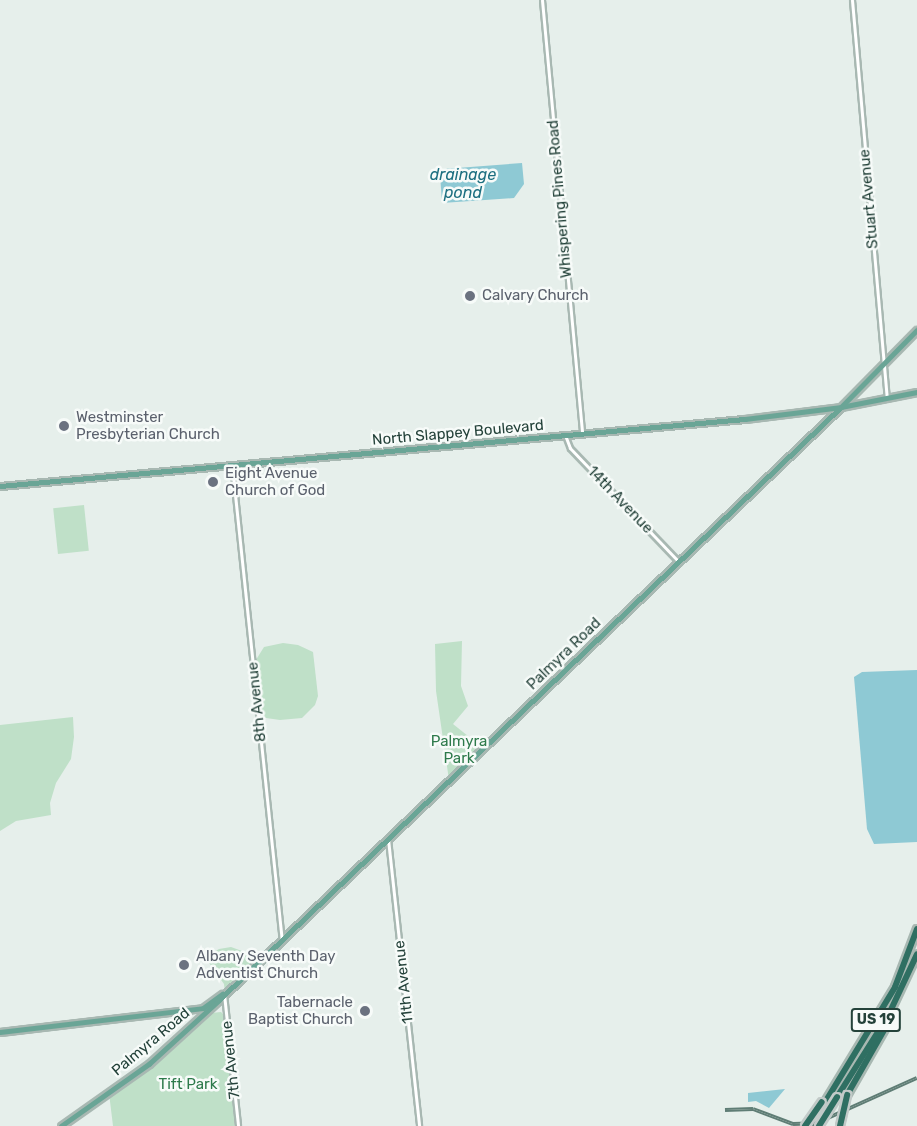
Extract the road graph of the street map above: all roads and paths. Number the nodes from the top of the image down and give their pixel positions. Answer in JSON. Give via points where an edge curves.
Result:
{"nodes":[{"id":1,"x":542,"y":0,"type":"edge"},
{"id":2,"x":852,"y":0,"type":"edge"},
{"id":3,"x":917,"y":330,"type":"edge"},
{"id":4,"x":884,"y":364,"type":"junction"},
{"id":5,"x":917,"y":392,"type":"edge"},
{"id":6,"x":887,"y":398,"type":"junction"},
{"id":7,"x":841,"y":407,"type":"junction"},
{"id":8,"x":816,"y":410,"type":"junction"},
{"id":9,"x":821,"y":426,"type":"junction"},
{"id":10,"x":582,"y":434,"type":"junction"},
{"id":11,"x":565,"y":435,"type":"junction"},
{"id":12,"x":232,"y":465,"type":"junction"},
{"id":13,"x":0,"y":486,"type":"edge"},
{"id":14,"x":679,"y":562,"type":"junction"},
{"id":15,"x":388,"y":839,"type":"junction"},
{"id":16,"x":917,"y":929,"type":"edge"},
{"id":17,"x":282,"y":938,"type":"junction"},
{"id":18,"x":917,"y":954,"type":"edge"},
{"id":19,"x":917,"y":964,"type":"edge"},
{"id":20,"x":224,"y":994,"type":"junction"},
{"id":21,"x":0,"y":1032,"type":"edge"},
{"id":22,"x":61,"y":1126,"type":"edge"},
{"id":23,"x":238,"y":1126,"type":"edge"},
{"id":24,"x":419,"y":1126,"type":"edge"},
{"id":25,"x":807,"y":1126,"type":"edge"},
{"id":26,"x":819,"y":1126,"type":"edge"},
{"id":27,"x":840,"y":1126,"type":"edge"}],
"edges":[{"from":1,"to":10,"type":"street","name":"Whispering Pines Road"},
{"from":2,"to":4,"type":"street","name":"Stuart Avenue"},
{"from":3,"to":4,"type":"main road","name":"Palmyra Road"},
{"from":4,"to":6,"type":"street","name":"Stuart Avenue"},
{"from":4,"to":7,"type":"main road","name":"Palmyra Road"},
{"from":5,"to":6,"type":"main road","name":"North Slappey Boulevard"},
{"from":6,"to":7,"type":"main road","name":"North Slappey Boulevard"},
{"from":7,"to":8,"type":"main road","name":"North Slappey Boulevard"},
{"from":7,"to":9,"type":"main road","name":"Palmyra Road"},
{"from":8,"to":9,"type":"main road","via":[[823,418]]},
{"from":8,"to":10,"type":"main road","name":"North Slappey Boulevard"},
{"from":9,"to":14,"type":"main road","name":"Palmyra Road"},
{"from":10,"to":11,"type":"main road","name":"North Slappey Boulevard"},
{"from":11,"to":12,"type":"main road","name":"North Slappey Boulevard"},
{"from":11,"to":14,"type":"street","name":"14th Avenue","via":[[570,448]]},
{"from":12,"to":13,"type":"main road","name":"North Slappey Boulevard"},
{"from":12,"to":17,"type":"street","name":"8th Avenue"},
{"from":14,"to":15,"type":"main road","name":"Palmyra Road"},
{"from":15,"to":17,"type":"main road","name":"Palmyra Road"},
{"from":15,"to":24,"type":"street","name":"11th Avenue"},
{"from":16,"to":25,"type":"highway","number":"US 19","bridge":true,"via":[[889,998]]},
{"from":17,"to":20,"type":"main road","name":"Palmyra Road"},
{"from":18,"to":26,"type":"highway","number":"US 19","bridge":true,"via":[[888,1016]]},
{"from":19,"to":27,"type":"highway","bridge":true,"via":[[895,1012],[847,1095]]},
{"from":20,"to":21,"type":"main road","name":"Palmyra Road","via":[[203,1008]]},
{"from":20,"to":22,"type":"main road","name":"Palmyra Road","via":[[149,1064]]},
{"from":20,"to":23,"type":"street","name":"7th Avenue"}]}
